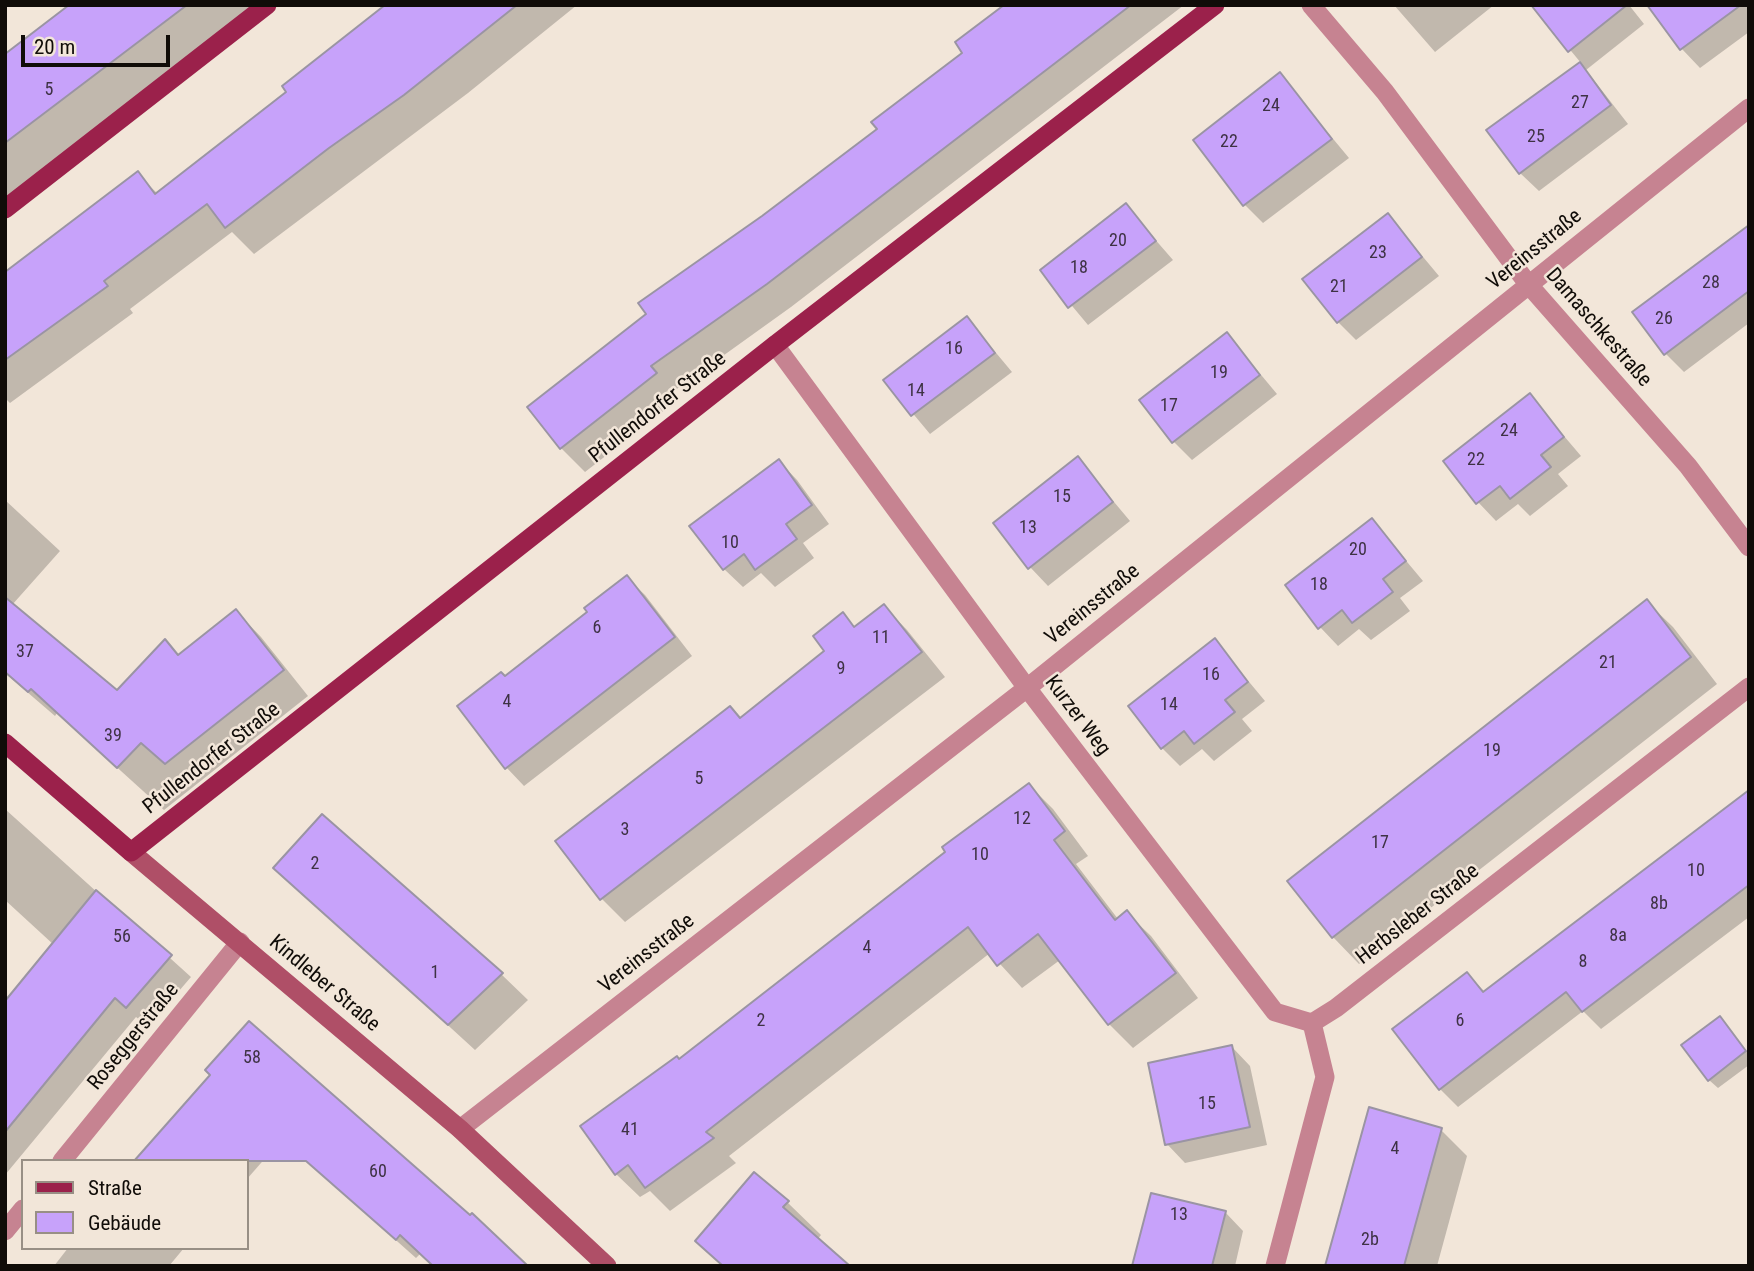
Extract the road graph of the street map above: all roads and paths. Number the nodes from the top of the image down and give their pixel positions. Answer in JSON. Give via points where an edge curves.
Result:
{"nodes":[{"id":1,"x":267,"y":5,"type":"edge"},
{"id":2,"x":1215,"y":5,"type":"edge"},
{"id":3,"x":1311,"y":5,"type":"edge"},
{"id":4,"x":1749,"y":108,"type":"edge"},
{"id":5,"x":5,"y":209,"type":"edge"},
{"id":6,"x":1528,"y":284,"type":"junction"},
{"id":7,"x":775,"y":345,"type":"junction"},
{"id":8,"x":1749,"y":547,"type":"edge"},
{"id":9,"x":1749,"y":687,"type":"edge"},
{"id":10,"x":1027,"y":688,"type":"junction"},
{"id":11,"x":5,"y":743,"type":"edge"},
{"id":12,"x":131,"y":852,"type":"junction"},
{"id":13,"x":240,"y":943,"type":"junction"},
{"id":14,"x":1312,"y":1023,"type":"junction"},
{"id":15,"x":460,"y":1129,"type":"junction"},
{"id":16,"x":64,"y":1159,"type":"edge"},
{"id":17,"x":21,"y":1211,"type":"edge"},
{"id":18,"x":5,"y":1231,"type":"edge"},
{"id":19,"x":607,"y":1266,"type":"edge"},
{"id":20,"x":1275,"y":1266,"type":"edge"}],
"edges":[{"from":1,"to":5,"type":"main road"},
{"from":2,"to":7,"type":"main road","name":"Pfullendorfer Straße"},
{"from":3,"to":6,"type":"street","name":"Damaschkestraße","via":[[1385,92]]},
{"from":4,"to":6,"type":"street","name":"Vereinsstraße"},
{"from":6,"to":8,"type":"street","name":"Damaschkestraße","via":[[1688,466]]},
{"from":6,"to":10,"type":"street","name":"Vereinsstraße"},
{"from":7,"to":10,"type":"street","name":"Kurzer Weg"},
{"from":7,"to":12,"type":"main road","name":"Pfullendorfer Straße"},
{"from":9,"to":14,"type":"street","name":"Herbsleber Straße"},
{"from":10,"to":14,"type":"street","name":"Kurzer Weg","via":[[1275,1012]]},
{"from":10,"to":15,"type":"street","name":"Vereinsstraße"},
{"from":11,"to":12,"type":"main road","name":"Kindleber Straße"},
{"from":12,"to":13,"type":"main road","name":"Kindleber Straße"},
{"from":13,"to":15,"type":"main road","name":"Kindleber Straße"},
{"from":13,"to":16,"type":"street","name":"Roseggerstraße"},
{"from":14,"to":20,"type":"street","via":[[1325,1077]]},
{"from":15,"to":19,"type":"main road","name":"Kindleber Straße"},
{"from":17,"to":18,"type":"street"}]}
